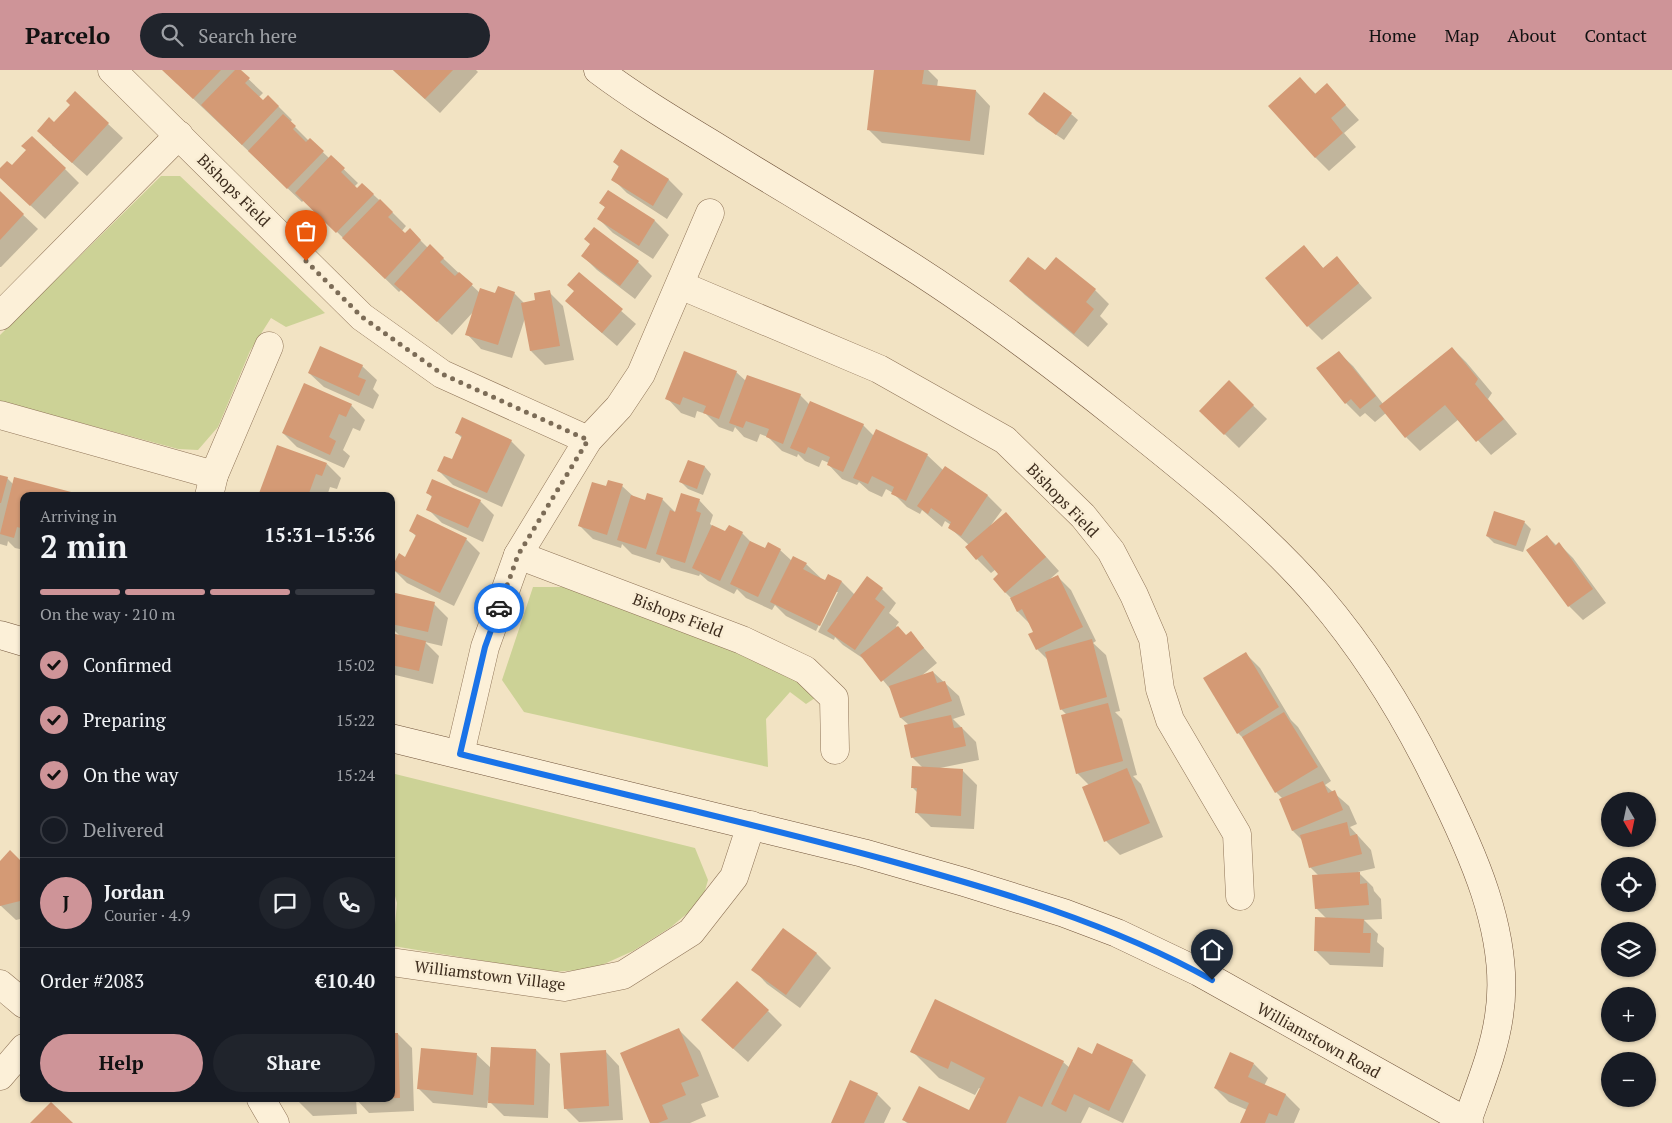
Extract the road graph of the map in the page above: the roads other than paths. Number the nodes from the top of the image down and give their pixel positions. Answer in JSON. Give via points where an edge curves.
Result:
{"nodes":[{"id":1,"x":112,"y":70,"type":"edge"},
{"id":2,"x":598,"y":70,"type":"edge"},
{"id":3,"x":179,"y":135,"type":"junction"},
{"id":4,"x":710,"y":213,"type":"dead end"},
{"id":5,"x":680,"y":285,"type":"junction"},
{"id":6,"x":0,"y":316,"type":"edge"},
{"id":7,"x":269,"y":346,"type":"dead end"},
{"id":8,"x":0,"y":415,"type":"edge"},
{"id":9,"x":588,"y":440,"type":"junction"},
{"id":10,"x":211,"y":486,"type":"edge"},
{"id":11,"x":518,"y":555,"type":"junction"},
{"id":12,"x":0,"y":635,"type":"edge"},
{"id":13,"x":20,"y":641,"type":"edge"},
{"id":14,"x":395,"y":739,"type":"edge"},
{"id":15,"x":835,"y":750,"type":"dead end"},
{"id":16,"x":460,"y":754,"type":"junction"},
{"id":17,"x":751,"y":825,"type":"junction"},
{"id":18,"x":1240,"y":896,"type":"dead end"},
{"id":19,"x":395,"y":963,"type":"edge"},
{"id":20,"x":0,"y":984,"type":"edge"},
{"id":21,"x":20,"y":1001,"type":"edge"},
{"id":22,"x":20,"y":1053,"type":"edge"},
{"id":23,"x":0,"y":1076,"type":"edge"},
{"id":24,"x":263,"y":1102,"type":"edge"},
{"id":25,"x":1468,"y":1122,"type":"edge"},
{"id":26,"x":275,"y":1123,"type":"edge"}],
"edges":[{"from":1,"to":3,"type":"street","name":"Bishops Field"},
{"from":2,"to":25,"type":"street","via":[[992,321],[1084,389],[1204,486],[1319,597],[1366,657],[1404,717],[1457,825],[1489,909],[1499,951],[1502,997],[1495,1036]]},
{"from":3,"to":6,"type":"street"},
{"from":3,"to":9,"type":"street","name":"Bishops Field","via":[[362,317],[442,374]]},
{"from":4,"to":5,"type":"street"},
{"from":5,"to":9,"type":"street","via":[[640,374],[619,407]]},
{"from":5,"to":18,"type":"street","name":"Bishops Field","via":[[879,369],[1005,440],[1083,516],[1111,551],[1134,595],[1153,639],[1160,689],[1170,720],[1237,834]]},
{"from":7,"to":10,"type":"street"},
{"from":8,"to":10,"type":"street"},
{"from":9,"to":11,"type":"street"},
{"from":11,"to":15,"type":"street","name":"Bishops Field","via":[[742,640],[804,670],[834,698]]},
{"from":11,"to":16,"type":"street","via":[[485,647]]},
{"from":12,"to":13,"type":"street"},
{"from":14,"to":16,"type":"street","name":"Williamstown Road"},
{"from":16,"to":17,"type":"street","name":"Williamstown Road"},
{"from":17,"to":19,"type":"street","name":"Williamstown Village","via":[[734,877],[690,932],[623,975],[564,987]]},
{"from":17,"to":25,"type":"street","name":"Williamstown Road","via":[[863,853],[1036,903],[1117,933],[1199,972]]},
{"from":20,"to":21,"type":"street"},
{"from":22,"to":23,"type":"street"},
{"from":24,"to":26,"type":"street"}]}
